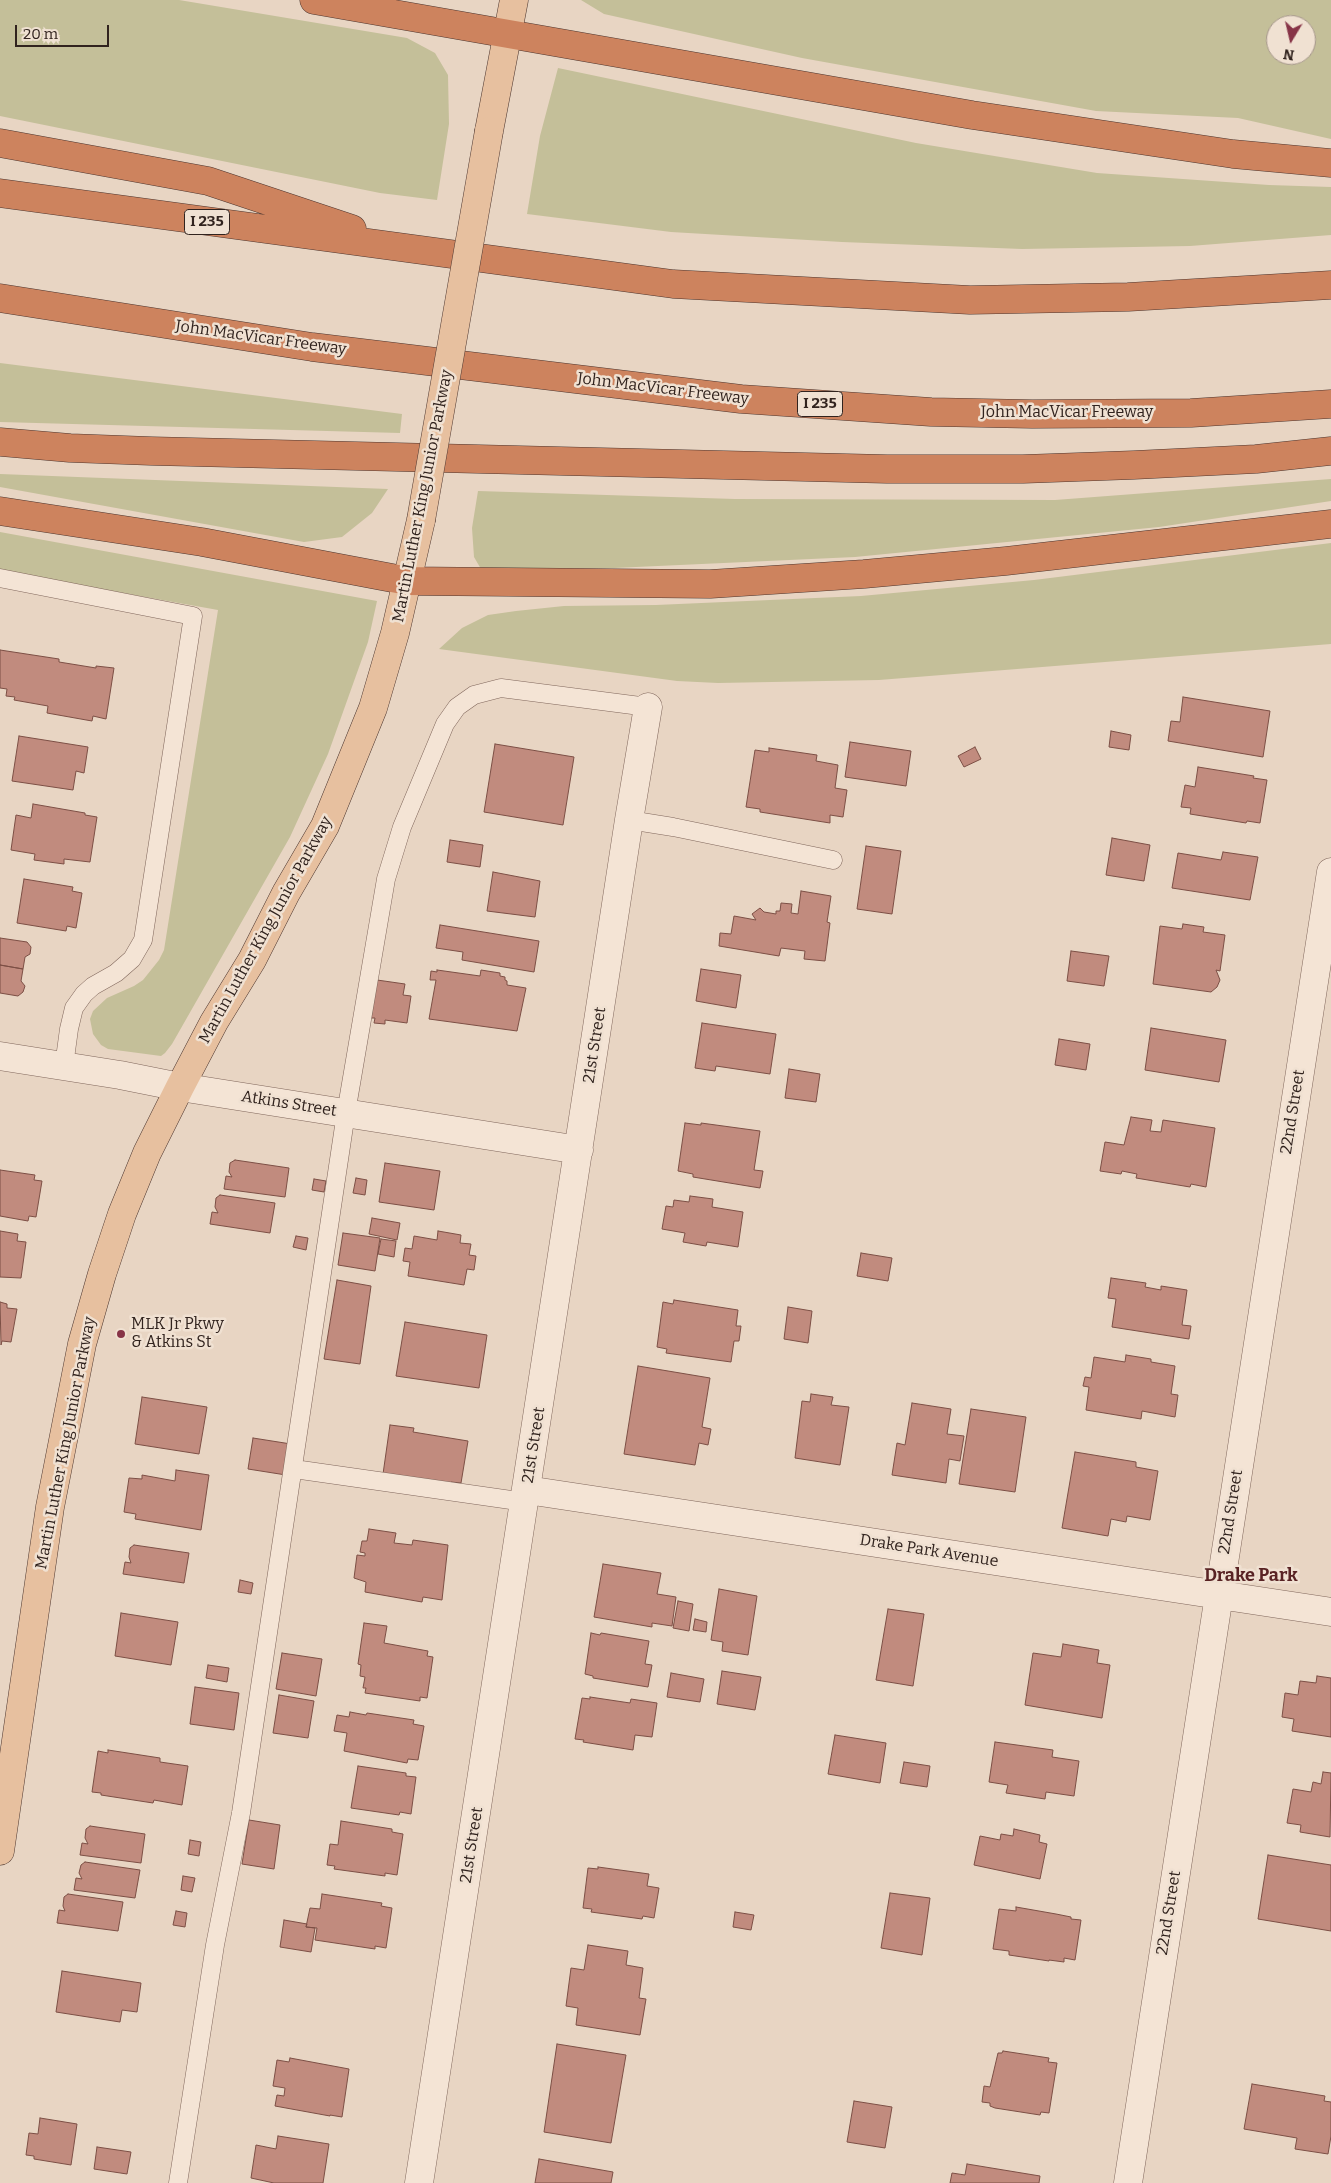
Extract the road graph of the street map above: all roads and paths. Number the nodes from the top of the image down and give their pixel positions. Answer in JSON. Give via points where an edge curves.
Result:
{"nodes":[{"id":1,"x":314,"y":0,"type":"edge"},
{"id":2,"x":514,"y":0,"type":"edge"},
{"id":3,"x":508,"y":33,"type":"junction"},
{"id":4,"x":0,"y":143,"type":"edge"},
{"id":5,"x":1331,"y":163,"type":"edge"},
{"id":6,"x":0,"y":194,"type":"edge"},
{"id":7,"x":415,"y":250,"type":"junction"},
{"id":8,"x":1331,"y":285,"type":"edge"},
{"id":9,"x":0,"y":298,"type":"edge"},
{"id":10,"x":0,"y":315,"type":"edge"},
{"id":11,"x":312,"y":347,"type":"junction"},
{"id":12,"x":1331,"y":404,"type":"edge"},
{"id":13,"x":0,"y":442,"type":"edge"},
{"id":14,"x":1331,"y":451,"type":"edge"},
{"id":15,"x":0,"y":511,"type":"edge"},
{"id":16,"x":1331,"y":524,"type":"edge"},
{"id":17,"x":0,"y":578,"type":"edge"},
{"id":18,"x":408,"y":581,"type":"junction"},
{"id":19,"x":648,"y":707,"type":"joint"},
{"id":20,"x":629,"y":820,"type":"junction"},
{"id":21,"x":833,"y":860,"type":"dead end"},
{"id":22,"x":1331,"y":872,"type":"edge"},
{"id":23,"x":0,"y":1056,"type":"edge"},
{"id":24,"x":64,"y":1066,"type":"junction"},
{"id":25,"x":180,"y":1087,"type":"junction"},
{"id":26,"x":346,"y":1113,"type":"junction"},
{"id":27,"x":579,"y":1150,"type":"junction"},
{"id":28,"x":294,"y":1469,"type":"junction"},
{"id":29,"x":526,"y":1496,"type":"junction"},
{"id":30,"x":1219,"y":1594,"type":"junction"},
{"id":31,"x":1331,"y":1612,"type":"edge"},
{"id":32,"x":0,"y":1851,"type":"edge"},
{"id":33,"x":178,"y":2183,"type":"edge"},
{"id":34,"x":419,"y":2183,"type":"edge"},
{"id":35,"x":1128,"y":2183,"type":"edge"}],
"edges":[{"from":1,"to":3,"type":"highway"},
{"from":2,"to":3,"type":"main road","name":"Martin Luther King Junior Parkway"},
{"from":3,"to":5,"type":"highway","via":[[1102,136],[1233,154]]},
{"from":3,"to":18,"type":"main road","name":"Martin Luther King Junior Parkway","bridge":true},
{"from":4,"to":7,"type":"highway","via":[[208,181]]},
{"from":6,"to":7,"type":"highway","number":"I 235"},
{"from":7,"to":8,"type":"highway","number":"I 235","via":[[673,284],[970,300],[1128,297]]},
{"from":9,"to":11,"type":"highway","name":"John MacVicar Freeway","number":"I 235"},
{"from":10,"to":11,"type":"highway"},
{"from":11,"to":12,"type":"highway","name":"John MacVicar Freeway","number":"I 235","via":[[741,399],[921,411],[1191,413]]},
{"from":13,"to":14,"type":"highway","via":[[70,448],[332,456],[887,469],[1125,466],[1256,459]]},
{"from":15,"to":18,"type":"highway","via":[[202,542]]},
{"from":16,"to":18,"type":"highway","via":[[1006,561],[710,584]]},
{"from":17,"to":24,"type":"lane","via":[[193,616],[142,940],[132,959],[93,986],[74,1008]]},
{"from":18,"to":25,"type":"main road","name":"Martin Luther King Junior Parkway","via":[[373,708],[325,826]]},
{"from":19,"to":20,"type":"street","name":"21st Street"},
{"from":19,"to":26,"type":"lane","via":[[502,688],[474,695],[457,707],[446,724],[402,827],[386,879]]},
{"from":20,"to":21,"type":"lane"},
{"from":20,"to":27,"type":"street","name":"21st Street"},
{"from":22,"to":30,"type":"street","name":"22nd Street"},
{"from":23,"to":24,"type":"street","name":"Atkins Street"},
{"from":24,"to":25,"type":"street","name":"Atkins Street"},
{"from":25,"to":26,"type":"street","name":"Atkins Street"},
{"from":25,"to":32,"type":"main road","name":"Martin Luther King Junior Parkway","via":[[147,1153],[122,1214],[82,1344],[50,1507]]},
{"from":26,"to":27,"type":"street","name":"Atkins Street"},
{"from":26,"to":28,"type":"lane"},
{"from":27,"to":29,"type":"street","name":"21st Street"},
{"from":28,"to":29,"type":"lane"},
{"from":28,"to":33,"type":"lane","via":[[241,1813]]},
{"from":29,"to":30,"type":"street","name":"Drake Park Avenue"},
{"from":29,"to":34,"type":"street","name":"21st Street"},
{"from":30,"to":31,"type":"street","name":"Drake Park Avenue"},
{"from":30,"to":35,"type":"street","name":"22nd Street"}]}
